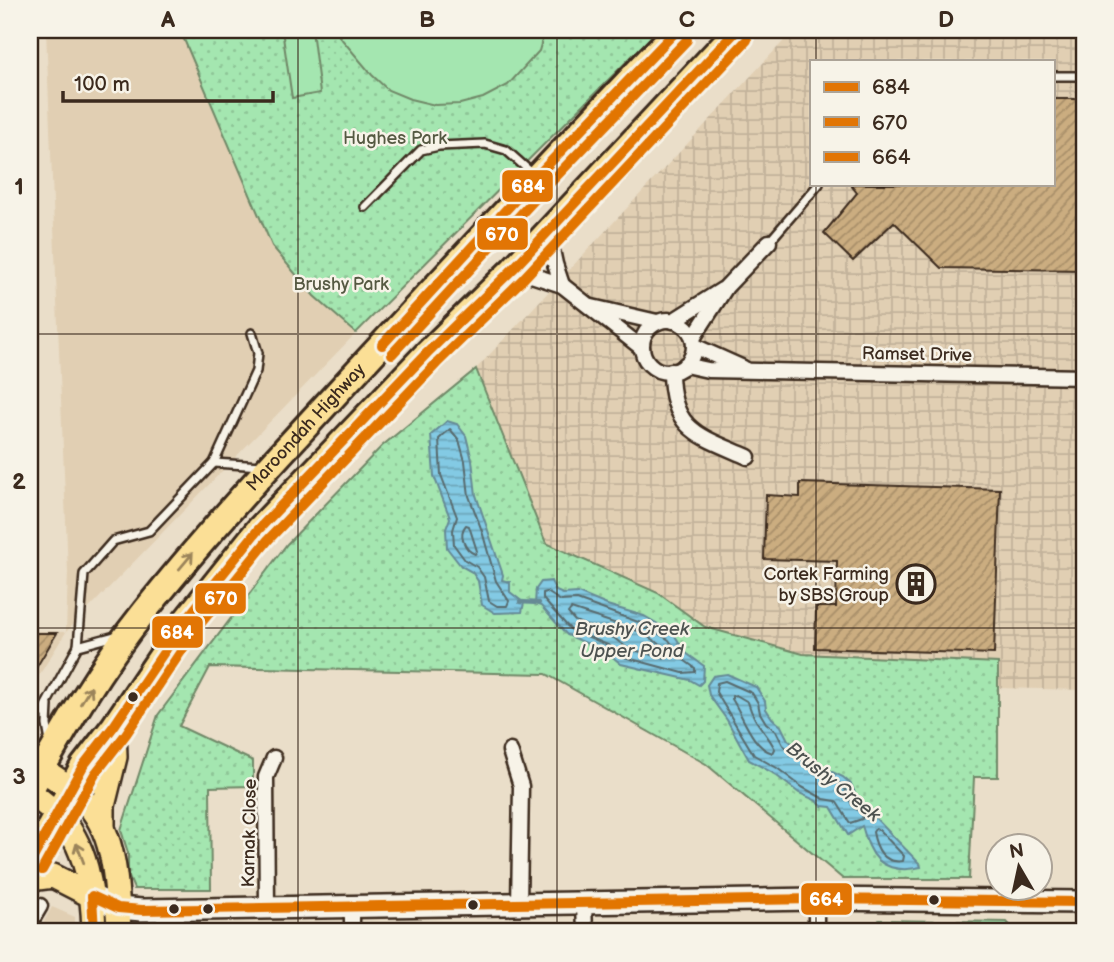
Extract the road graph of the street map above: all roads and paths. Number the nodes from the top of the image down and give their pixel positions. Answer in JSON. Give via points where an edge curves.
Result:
{"nodes":[{"id":1,"x":677,"y":30,"type":"edge"},
{"id":2,"x":737,"y":30,"type":"edge"},
{"id":3,"x":1054,"y":76,"type":"edge"},
{"id":4,"x":1084,"y":76,"type":"edge"},
{"id":5,"x":536,"y":177,"type":"junction"},
{"id":6,"x":817,"y":186,"type":"edge"},
{"id":7,"x":365,"y":207,"type":"dead end"},
{"id":8,"x":548,"y":231,"type":"junction"},
{"id":9,"x":769,"y":242,"type":"joint"},
{"id":10,"x":513,"y":270,"type":"junction"},
{"id":11,"x":562,"y":285,"type":"junction"},
{"id":12,"x":726,"y":287,"type":"junction"},
{"id":13,"x":587,"y":306,"type":"junction"},
{"id":14,"x":673,"y":321,"type":"junction"},
{"id":15,"x":657,"y":322,"type":"junction"},
{"id":16,"x":252,"y":333,"type":"dead end"},
{"id":17,"x":693,"y":342,"type":"junction"},
{"id":18,"x":642,"y":348,"type":"junction"},
{"id":19,"x":678,"y":368,"type":"junction"},
{"id":20,"x":749,"y":371,"type":"junction"},
{"id":21,"x":1084,"y":377,"type":"edge"},
{"id":22,"x":748,"y":457,"type":"dead end"},
{"id":23,"x":214,"y":463,"type":"junction"},
{"id":24,"x":270,"y":467,"type":"junction"},
{"id":25,"x":1084,"y":497,"type":"edge"},
{"id":26,"x":128,"y":633,"type":"junction"},
{"id":27,"x":1084,"y":635,"type":"edge"},
{"id":28,"x":78,"y":646,"type":"junction"},
{"id":29,"x":48,"y":704,"type":"junction"},
{"id":30,"x":114,"y":726,"type":"junction"},
{"id":31,"x":30,"y":734,"type":"edge"},
{"id":32,"x":510,"y":751,"type":"dead end"},
{"id":33,"x":274,"y":758,"type":"dead end"},
{"id":34,"x":37,"y":773,"type":"edge"},
{"id":35,"x":71,"y":789,"type":"junction"},
{"id":36,"x":57,"y":815,"type":"junction"},
{"id":37,"x":103,"y":827,"type":"junction"},
{"id":38,"x":30,"y":863,"type":"edge"},
{"id":39,"x":30,"y":879,"type":"edge"},
{"id":40,"x":92,"y":896,"type":"junction"},
{"id":41,"x":816,"y":899,"type":"junction"},
{"id":42,"x":1084,"y":902,"type":"edge"},
{"id":43,"x":584,"y":903,"type":"junction"},
{"id":44,"x":519,"y":905,"type":"junction"},
{"id":45,"x":40,"y":906,"type":"dead end"},
{"id":46,"x":118,"y":908,"type":"junction"},
{"id":47,"x":352,"y":908,"type":"junction"},
{"id":48,"x":268,"y":909,"type":"junction"},
{"id":49,"x":30,"y":923,"type":"edge"},
{"id":50,"x":94,"y":932,"type":"edge"},
{"id":51,"x":119,"y":932,"type":"edge"},
{"id":52,"x":352,"y":932,"type":"edge"},
{"id":53,"x":585,"y":932,"type":"edge"},
{"id":54,"x":816,"y":932,"type":"edge"}],
"edges":[{"from":1,"to":5,"type":"highway","name":"Maroondah Highway"},
{"from":2,"to":8,"type":"highway","name":"Maroondah Highway"},
{"from":3,"to":4,"type":"lane"},
{"from":5,"to":7,"type":"lane","via":[[506,150],[485,144],[439,146],[421,150]]},
{"from":5,"to":24,"type":"highway","name":"Maroondah Highway"},
{"from":6,"to":9,"type":"lane"},
{"from":8,"to":10,"type":"highway","name":"Maroondah Highway"},
{"from":8,"to":11,"type":"street"},
{"from":9,"to":12,"type":"street"},
{"from":10,"to":11,"type":"street"},
{"from":10,"to":30,"type":"highway","name":"Maroondah Highway","via":[[257,531],[185,621]]},
{"from":11,"to":13,"type":"street"},
{"from":12,"to":14,"type":"street"},
{"from":12,"to":17,"type":"street"},
{"from":13,"to":15,"type":"street"},
{"from":13,"to":18,"type":"street"},
{"from":14,"to":15,"type":"street"},
{"from":14,"to":17,"type":"street","via":[[685,327]]},
{"from":15,"to":18,"type":"street","via":[[646,333]]},
{"from":16,"to":23,"type":"lane","via":[[258,353],[256,371]]},
{"from":17,"to":19,"type":"street","via":[[693,353]]},
{"from":17,"to":20,"type":"street","name":"Ramset Drive"},
{"from":18,"to":19,"type":"street","via":[[655,368]]},
{"from":19,"to":20,"type":"street","name":"Ramset Drive"},
{"from":19,"to":22,"type":"street","via":[[671,396],[678,414],[698,435]]},
{"from":20,"to":21,"type":"street","name":"Ramset Drive"},
{"from":23,"to":24,"type":"lane"},
{"from":23,"to":28,"type":"lane","via":[[149,531],[113,541],[84,574]]},
{"from":26,"to":24,"type":"highway","name":"Maroondah Highway","one_way":true},
{"from":25,"to":27,"type":"lane"},
{"from":26,"to":28,"type":"lane"},
{"from":34,"to":26,"type":"highway","name":"Maroondah Highway","one_way":true},
{"from":28,"to":29,"type":"lane"},
{"from":29,"to":31,"type":"lane"},
{"from":29,"to":34,"type":"lane"},
{"from":30,"to":35,"type":"highway","name":"Maroondah Highway"},
{"from":30,"to":37,"type":"main road","via":[[116,757],[103,806]]},
{"from":32,"to":44,"type":"street","via":[[521,786]]},
{"from":33,"to":48,"type":"street","name":"Karnak Close","via":[[267,777]]},
{"from":34,"to":35,"type":"main road"},
{"from":34,"to":36,"type":"main road"},
{"from":35,"to":36,"type":"highway","name":"Maroondah Highway"},
{"from":35,"to":37,"type":"main road"},
{"from":36,"to":38,"type":"highway","name":"Maroondah Highway"},
{"from":40,"to":36,"type":"main road","one_way":true,"via":[[76,841]]},
{"from":37,"to":46,"type":"main road"},
{"from":39,"to":40,"type":"main road","via":[[53,876]]},
{"from":40,"to":46,"type":"main road"},
{"from":40,"to":50,"type":"main road"},
{"from":41,"to":42,"type":"main road"},
{"from":41,"to":43,"type":"main road"},
{"from":41,"to":54,"type":"street"},
{"from":43,"to":44,"type":"main road"},
{"from":43,"to":53,"type":"street"},
{"from":44,"to":47,"type":"main road"},
{"from":45,"to":49,"type":"street"},
{"from":46,"to":48,"type":"main road"},
{"from":46,"to":51,"type":"main road"},
{"from":47,"to":48,"type":"main road"},
{"from":47,"to":52,"type":"street"}]}
